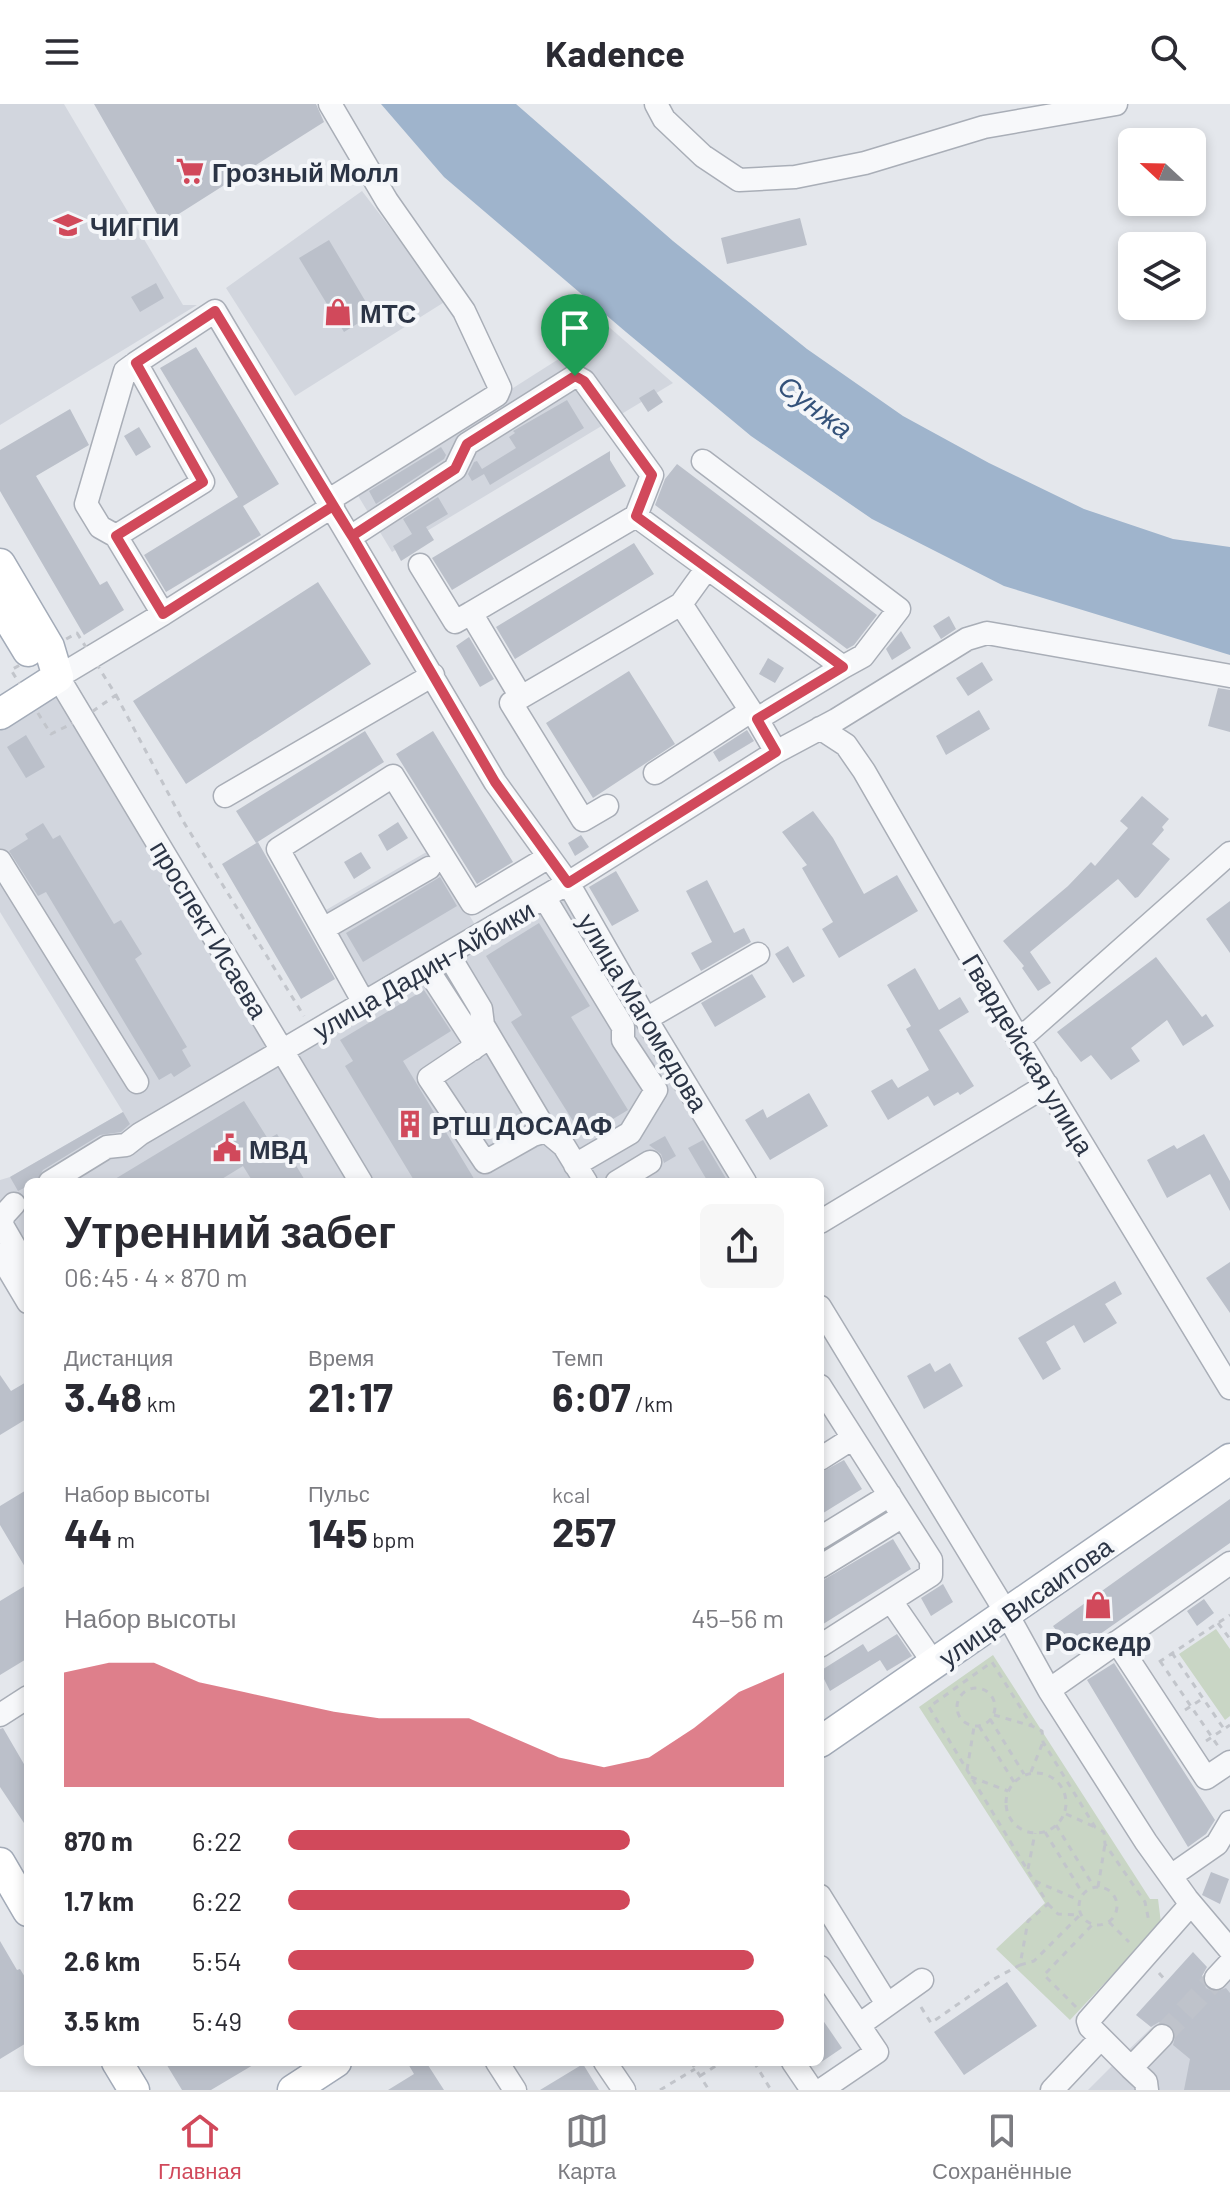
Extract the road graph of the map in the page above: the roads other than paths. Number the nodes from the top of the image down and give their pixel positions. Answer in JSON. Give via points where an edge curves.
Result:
{"nodes":[{"id":1,"x":330,"y":104,"type":"edge"},
{"id":2,"x":656,"y":104,"type":"edge"},
{"id":3,"x":1116,"y":104,"type":"edge"},
{"id":4,"x":136,"y":363,"type":"junction"},
{"id":5,"x":703,"y":461,"type":"dead end"},
{"id":6,"x":331,"y":503,"type":"junction"},
{"id":7,"x":636,"y":516,"type":"junction"},
{"id":8,"x":116,"y":536,"type":"junction"},
{"id":9,"x":352,"y":536,"type":"junction"},
{"id":10,"x":0,"y":564,"type":"edge"},
{"id":11,"x":420,"y":565,"type":"dead end"},
{"id":12,"x":707,"y":568,"type":"junction"},
{"id":13,"x":681,"y":604,"type":"junction"},
{"id":14,"x":0,"y":605,"type":"edge"},
{"id":15,"x":471,"y":613,"type":"junction"},
{"id":16,"x":163,"y":614,"type":"junction"},
{"id":17,"x":843,"y":667,"type":"junction"},
{"id":18,"x":433,"y":675,"type":"junction"},
{"id":19,"x":1230,"y":676,"type":"edge"},
{"id":20,"x":58,"y":677,"type":"junction"},
{"id":21,"x":521,"y":697,"type":"junction"},
{"id":22,"x":0,"y":714,"type":"edge"},
{"id":23,"x":754,"y":715,"type":"junction"},
{"id":24,"x":820,"y":728,"type":"junction"},
{"id":25,"x":776,"y":752,"type":"junction"},
{"id":26,"x":655,"y":773,"type":"dead end"},
{"id":27,"x":225,"y":796,"type":"dead end"},
{"id":28,"x":607,"y":806,"type":"dead end"},
{"id":29,"x":1230,"y":853,"type":"edge"},
{"id":30,"x":547,"y":858,"type":"junction"},
{"id":31,"x":0,"y":861,"type":"edge"},
{"id":32,"x":429,"y":868,"type":"dead end"},
{"id":33,"x":568,"y":883,"type":"junction"},
{"id":34,"x":544,"y":897,"type":"junction"},
{"id":35,"x":323,"y":929,"type":"junction"},
{"id":36,"x":448,"y":954,"type":"junction"},
{"id":37,"x":758,"y":954,"type":"dead end"},
{"id":38,"x":426,"y":967,"type":"junction"},
{"id":39,"x":364,"y":1003,"type":"junction"},
{"id":40,"x":646,"y":1019,"type":"junction"},
{"id":41,"x":1019,"y":1040,"type":"junction"},
{"id":42,"x":482,"y":1043,"type":"junction"},
{"id":43,"x":282,"y":1051,"type":"junction"},
{"id":44,"x":137,"y":1082,"type":"dead end"},
{"id":45,"x":1047,"y":1085,"type":"junction"},
{"id":46,"x":546,"y":1131,"type":"junction"},
{"id":47,"x":650,"y":1162,"type":"dead end"},
{"id":48,"x":486,"y":1172,"type":"edge"},
{"id":49,"x":581,"y":1174,"type":"edge"},
{"id":50,"x":57,"y":1178,"type":"edge"},
{"id":51,"x":359,"y":1178,"type":"edge"},
{"id":52,"x":624,"y":1178,"type":"edge"},
{"id":53,"x":743,"y":1178,"type":"edge"},
{"id":54,"x":14,"y":1198,"type":"edge"},
{"id":55,"x":824,"y":1220,"type":"edge"},
{"id":56,"x":0,"y":1255,"type":"edge"},
{"id":57,"x":24,"y":1263,"type":"edge"},
{"id":58,"x":24,"y":1295,"type":"edge"},
{"id":59,"x":824,"y":1314,"type":"edge"},
{"id":60,"x":1230,"y":1388,"type":"edge"},
{"id":61,"x":824,"y":1392,"type":"edge"},
{"id":62,"x":853,"y":1438,"type":"junction"},
{"id":63,"x":824,"y":1456,"type":"edge"},
{"id":64,"x":1230,"y":1459,"type":"edge"},
{"id":65,"x":890,"y":1495,"type":"junction"},
{"id":66,"x":903,"y":1516,"type":"junction"},
{"id":67,"x":824,"y":1536,"type":"edge"},
{"id":68,"x":1230,"y":1563,"type":"edge"},
{"id":69,"x":824,"y":1565,"type":"edge"},
{"id":70,"x":891,"y":1601,"type":"junction"},
{"id":71,"x":1007,"y":1614,"type":"junction"},
{"id":72,"x":1117,"y":1642,"type":"junction"},
{"id":73,"x":824,"y":1643,"type":"edge"},
{"id":74,"x":935,"y":1665,"type":"junction"},
{"id":75,"x":1049,"y":1690,"type":"junction"},
{"id":76,"x":24,"y":1700,"type":"edge"},
{"id":77,"x":0,"y":1715,"type":"edge"},
{"id":78,"x":824,"y":1739,"type":"edge"},
{"id":79,"x":1226,"y":1756,"type":"edge"},
{"id":80,"x":1230,"y":1822,"type":"edge"},
{"id":81,"x":0,"y":1863,"type":"edge"},
{"id":82,"x":1171,"y":1876,"type":"junction"},
{"id":83,"x":824,"y":1902,"type":"edge"},
{"id":84,"x":24,"y":1904,"type":"edge"},
{"id":85,"x":1191,"y":1904,"type":"junction"},
{"id":86,"x":1230,"y":1950,"type":"edge"},
{"id":87,"x":824,"y":1973,"type":"edge"},
{"id":88,"x":916,"y":1984,"type":"road end"},
{"id":89,"x":887,"y":2004,"type":"junction"},
{"id":90,"x":859,"y":2025,"type":"junction"},
{"id":91,"x":1162,"y":2036,"type":"tunnel mouth"},
{"id":92,"x":1101,"y":2038,"type":"junction"},
{"id":93,"x":119,"y":2066,"type":"edge"},
{"id":94,"x":330,"y":2066,"type":"edge"},
{"id":95,"x":608,"y":2066,"type":"edge"},
{"id":96,"x":796,"y":2066,"type":"edge"},
{"id":97,"x":1131,"y":2068,"type":"junction"},
{"id":98,"x":134,"y":2090,"type":"edge"},
{"id":99,"x":293,"y":2090,"type":"edge"},
{"id":100,"x":624,"y":2090,"type":"edge"},
{"id":101,"x":812,"y":2090,"type":"edge"},
{"id":102,"x":821,"y":2090,"type":"edge"},
{"id":103,"x":1052,"y":2090,"type":"edge"},
{"id":104,"x":1147,"y":2090,"type":"edge"}],
"edges":[{"from":1,"to":6,"type":"street","via":[[387,201],[464,311],[500,388],[497,395]]},
{"from":2,"to":3,"type":"street","via":[[664,119],[703,156],[739,180],[851,166],[984,127]]},
{"from":4,"to":6,"type":"street","name":"улица Магомедова","via":[[215,311]]},
{"from":4,"to":8,"type":"street","via":[[125,371],[86,504],[100,527]]},
{"from":4,"to":8,"type":"street","via":[[203,482]]},
{"from":5,"to":17,"type":"street","via":[[899,609],[863,656]]},
{"from":6,"to":9,"type":"street","name":"улица Магомедова"},
{"from":6,"to":16,"type":"street"},
{"from":7,"to":9,"type":"street","via":[[652,475],[584,381],[575,376],[467,444],[455,469]]},
{"from":7,"to":12,"type":"street"},
{"from":7,"to":15,"type":"street"},
{"from":8,"to":16,"type":"street"},
{"from":9,"to":18,"type":"street","name":"улица Магомедова"},
{"from":10,"to":20,"type":"main road","via":[[49,647]]},
{"from":11,"to":15,"type":"street","via":[[455,622]]},
{"from":12,"to":13,"type":"street"},
{"from":12,"to":17,"type":"street"},
{"from":13,"to":21,"type":"street"},
{"from":13,"to":23,"type":"street"},
{"from":14,"to":20,"type":"main road","via":[[32,658]]},
{"from":15,"to":21,"type":"street"},
{"from":16,"to":20,"type":"street"},
{"from":17,"to":23,"type":"street"},
{"from":18,"to":27,"type":"street"},
{"from":18,"to":30,"type":"street","name":"улица Магомедова"},
{"from":19,"to":24,"type":"street","name":"улица Дадин-Айбики","via":[[987,633],[967,639]]},
{"from":20,"to":22,"type":"main road"},
{"from":20,"to":43,"type":"street","name":"проспект Исаева"},
{"from":21,"to":28,"type":"street","via":[[511,703],[583,820]]},
{"from":23,"to":25,"type":"street"},
{"from":23,"to":26,"type":"street"},
{"from":24,"to":25,"type":"street","name":"улица Дадин-Айбики"},
{"from":24,"to":41,"type":"street","name":"Гвардейская улица","via":[[846,745],[864,771]]},
{"from":25,"to":33,"type":"street","name":"улица Дадин-Айбики"},
{"from":29,"to":41,"type":"street"},
{"from":30,"to":33,"type":"street","name":"улица Магомедова"},
{"from":30,"to":35,"type":"street","via":[[472,903],[393,776],[278,849]]},
{"from":31,"to":44,"type":"street"},
{"from":32,"to":35,"type":"street"},
{"from":33,"to":34,"type":"street","name":"улица Дадин-Айбики"},
{"from":33,"to":40,"type":"street","name":"улица Магомедова"},
{"from":34,"to":36,"type":"street","name":"улица Дадин-Айбики"},
{"from":34,"to":49,"type":"street","via":[[656,1090],[630,1133]]},
{"from":35,"to":39,"type":"street"},
{"from":36,"to":38,"type":"street","name":"улица Дадин-Айбики"},
{"from":36,"to":42,"type":"street","via":[[481,1009]]},
{"from":37,"to":40,"type":"street"},
{"from":38,"to":39,"type":"street","name":"улица Дадин-Айбики"},
{"from":38,"to":42,"type":"street","via":[[472,1038]]},
{"from":39,"to":43,"type":"street","name":"улица Дадин-Айбики"},
{"from":40,"to":53,"type":"street","name":"улица Магомедова"},
{"from":41,"to":45,"type":"street","name":"Гвардейская улица"},
{"from":42,"to":46,"type":"street"},
{"from":42,"to":48,"type":"street","via":[[429,1078]]},
{"from":43,"to":50,"type":"street","name":"улица Дадин-Айбики","via":[[126,1145],[107,1147]]},
{"from":43,"to":51,"type":"street","name":"проспект Исаева"},
{"from":45,"to":55,"type":"street"},
{"from":45,"to":60,"type":"street","name":"Гвардейская улица"},
{"from":46,"to":48,"type":"street","via":[[533,1135]]},
{"from":46,"to":49,"type":"street","via":[[564,1146]]},
{"from":47,"to":52,"type":"street"},
{"from":54,"to":57,"type":"street","via":[[2,1225]]},
{"from":56,"to":58,"type":"street"},
{"from":59,"to":71,"type":"street"},
{"from":61,"to":62,"type":"street"},
{"from":62,"to":63,"type":"street"},
{"from":62,"to":65,"type":"street"},
{"from":64,"to":71,"type":"main road","name":"улица Висаитова"},
{"from":65,"to":66,"type":"street"},
{"from":65,"to":67,"type":"street"},
{"from":66,"to":69,"type":"street"},
{"from":66,"to":70,"type":"street","via":[[931,1560],[931,1575]]},
{"from":68,"to":72,"type":"street"},
{"from":70,"to":73,"type":"street"},
{"from":70,"to":74,"type":"street"},
{"from":71,"to":74,"type":"main road","name":"улица Висаитова"},
{"from":71,"to":75,"type":"street"},
{"from":72,"to":75,"type":"street"},
{"from":72,"to":79,"type":"street","via":[[1206,1778]]},
{"from":74,"to":78,"type":"main road","name":"улица Висаитова"},
{"from":75,"to":82,"type":"street"},
{"from":76,"to":77,"type":"street"},
{"from":80,"to":82,"type":"street","via":[[1217,1844]]},
{"from":81,"to":84,"type":"main road"},
{"from":82,"to":85,"type":"street"},
{"from":83,"to":89,"type":"street"},
{"from":85,"to":86,"type":"street"},
{"from":85,"to":92,"type":"street","via":[[1091,2016],[1090,2027]]},
{"from":87,"to":90,"type":"street"},
{"from":88,"to":89,"type":"street"},
{"from":89,"to":90,"type":"street"},
{"from":90,"to":102,"type":"street","via":[[877,2052]]},
{"from":91,"to":97,"type":"street"},
{"from":92,"to":97,"type":"street"},
{"from":92,"to":103,"type":"street"},
{"from":93,"to":98,"type":"main road"},
{"from":94,"to":99,"type":"main road"},
{"from":95,"to":100,"type":"street"},
{"from":96,"to":101,"type":"street"},
{"from":97,"to":104,"type":"street"}]}
